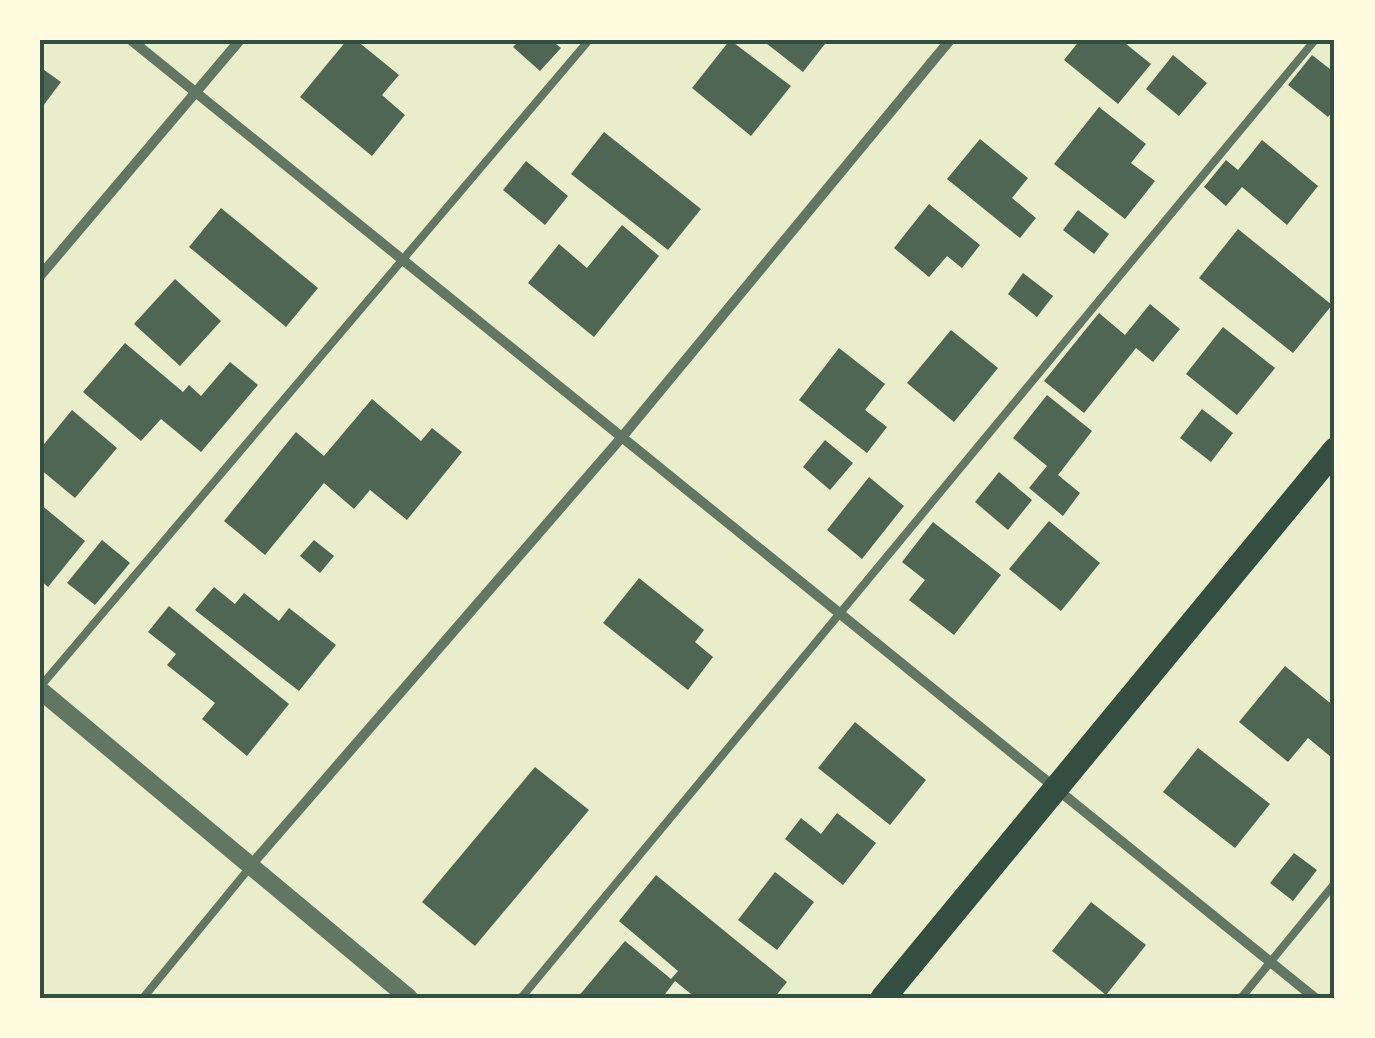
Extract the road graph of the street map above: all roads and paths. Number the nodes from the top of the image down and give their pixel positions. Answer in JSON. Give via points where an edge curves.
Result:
{"nodes":[{"id":1,"x":131,"y":40,"type":"edge"},
{"id":2,"x":240,"y":40,"type":"edge"},
{"id":3,"x":589,"y":40,"type":"edge"},
{"id":4,"x":950,"y":40,"type":"edge"},
{"id":5,"x":1315,"y":40,"type":"edge"},
{"id":6,"x":196,"y":93,"type":"junction"},
{"id":7,"x":405,"y":262,"type":"junction"},
{"id":8,"x":40,"y":276,"type":"edge"},
{"id":9,"x":622,"y":436,"type":"junction"},
{"id":10,"x":1335,"y":450,"type":"edge"},
{"id":11,"x":840,"y":615,"type":"junction"},
{"id":12,"x":40,"y":689,"type":"edge"},
{"id":13,"x":1056,"y":788,"type":"junction"},
{"id":14,"x":251,"y":866,"type":"junction"},
{"id":15,"x":1335,"y":883,"type":"edge"},
{"id":16,"x":1270,"y":962,"type":"junction"},
{"id":17,"x":143,"y":998,"type":"edge"},
{"id":18,"x":409,"y":998,"type":"edge"},
{"id":19,"x":522,"y":998,"type":"edge"},
{"id":20,"x":883,"y":998,"type":"edge"},
{"id":21,"x":1241,"y":998,"type":"edge"},
{"id":22,"x":1316,"y":998,"type":"edge"}],
"edges":[{"from":1,"to":6,"type":"street"},
{"from":2,"to":6,"type":"street"},
{"from":3,"to":7,"type":"lane"},
{"from":4,"to":9,"type":"street"},
{"from":5,"to":11,"type":"lane"},
{"from":6,"to":7,"type":"street"},
{"from":6,"to":8,"type":"street"},
{"from":7,"to":9,"type":"street"},
{"from":7,"to":12,"type":"lane"},
{"from":9,"to":11,"type":"street"},
{"from":9,"to":14,"type":"street"},
{"from":10,"to":13,"type":"main road"},
{"from":11,"to":13,"type":"street"},
{"from":11,"to":19,"type":"lane"},
{"from":12,"to":14,"type":"street"},
{"from":13,"to":16,"type":"street"},
{"from":13,"to":20,"type":"main road"},
{"from":14,"to":17,"type":"lane"},
{"from":14,"to":18,"type":"street"},
{"from":15,"to":16,"type":"lane"},
{"from":16,"to":21,"type":"lane"},
{"from":16,"to":22,"type":"street"}]}
